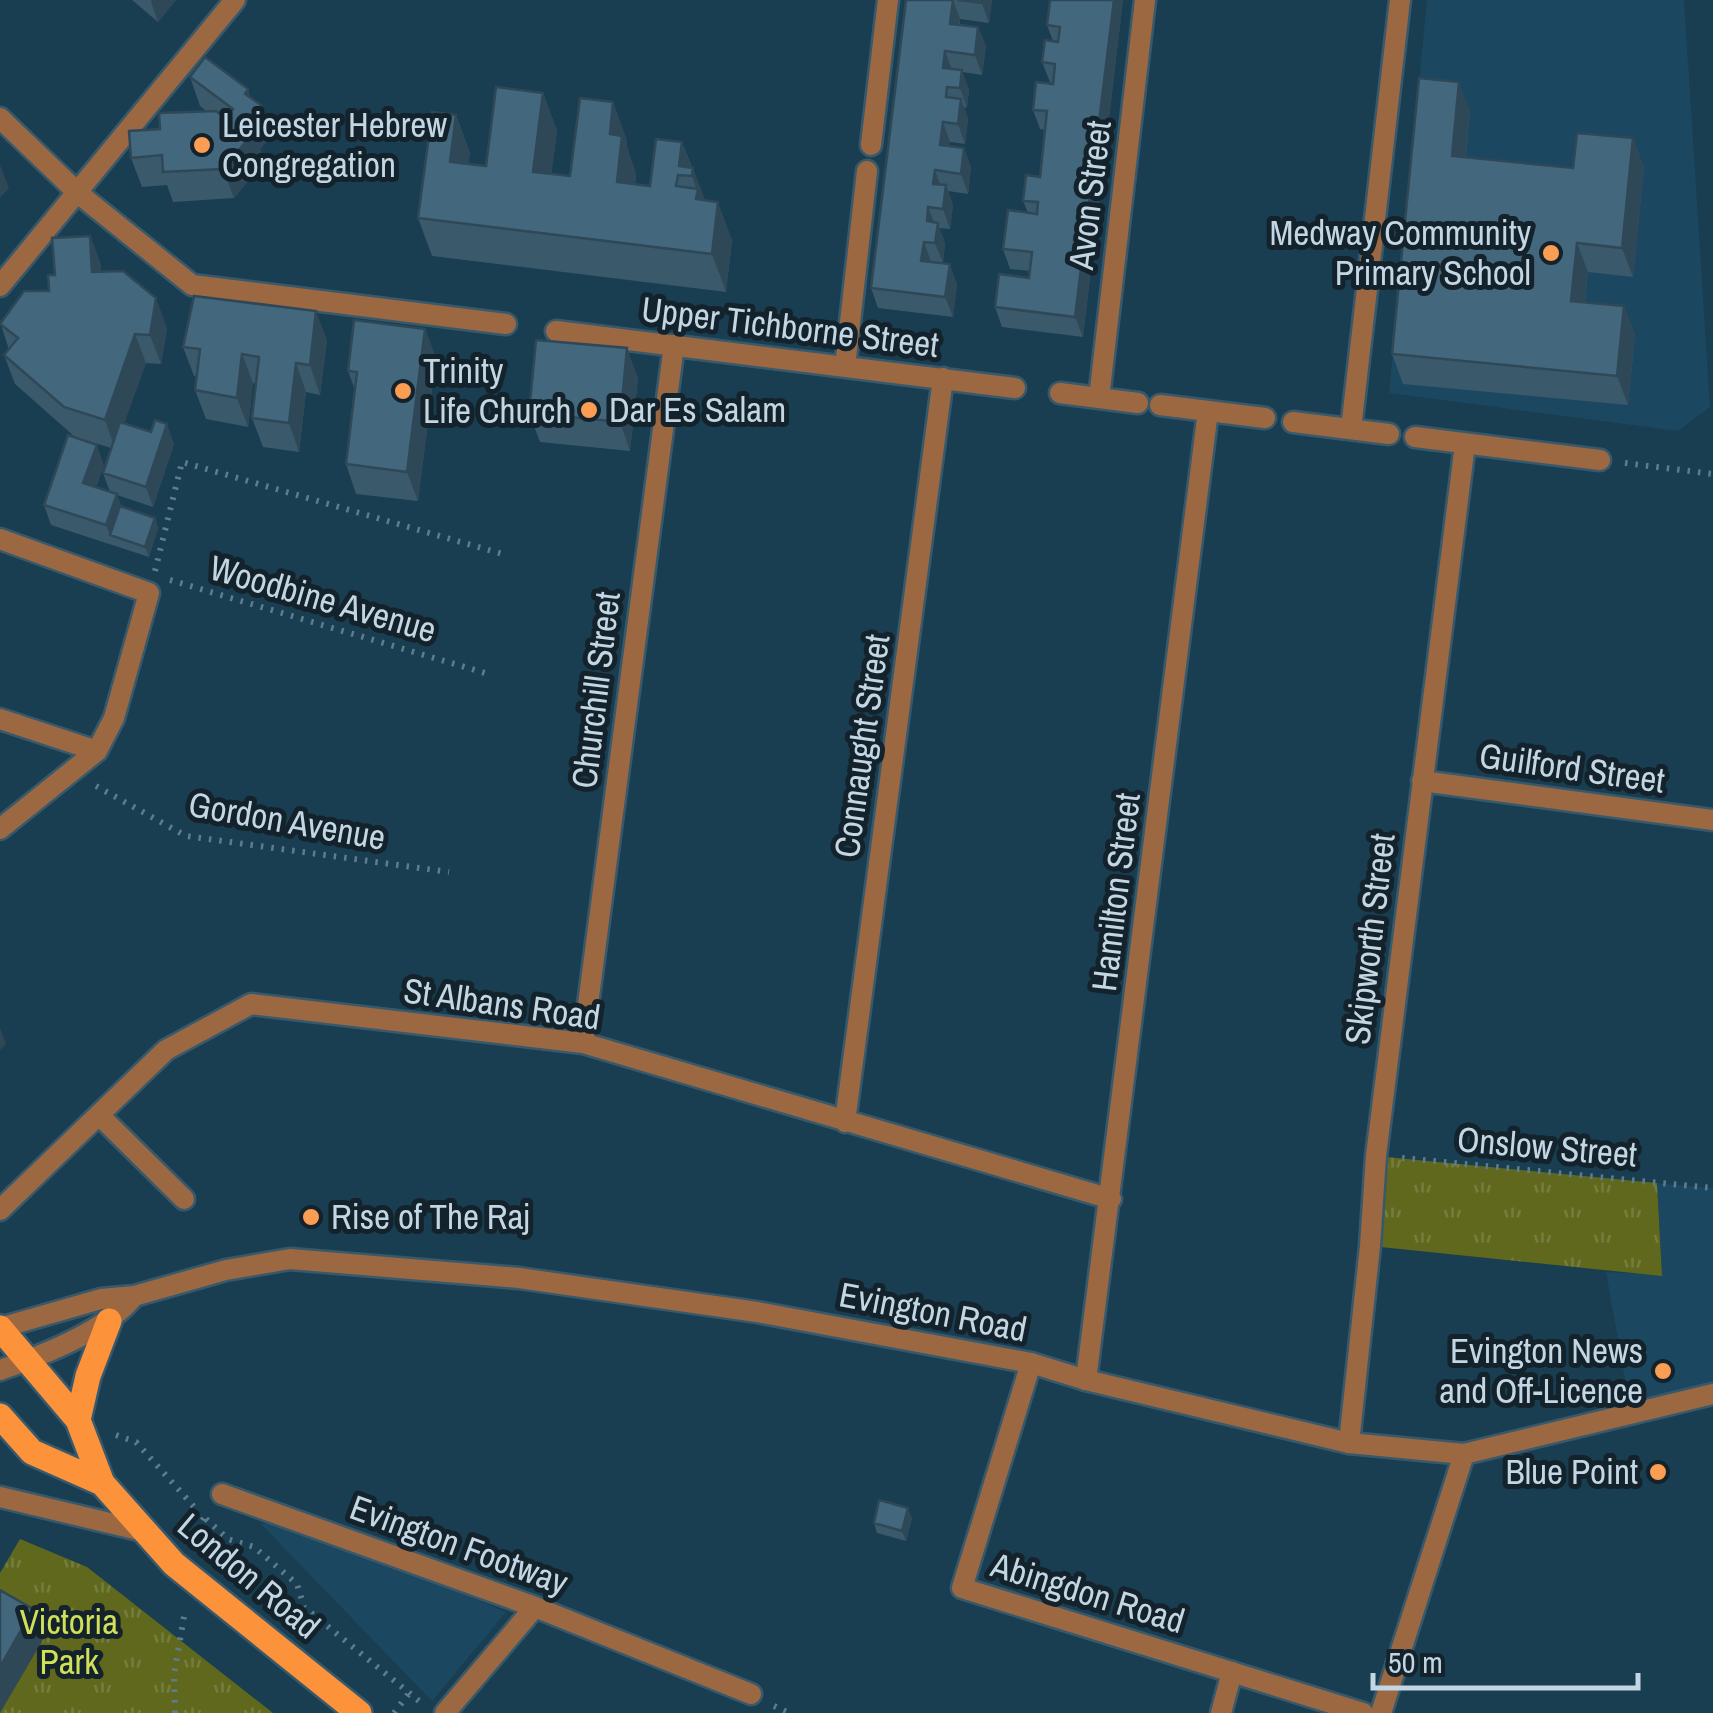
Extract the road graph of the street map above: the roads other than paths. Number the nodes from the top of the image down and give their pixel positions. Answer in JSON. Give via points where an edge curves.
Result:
{"nodes":[{"id":1,"x":235,"y":0,"type":"edge"},
{"id":2,"x":888,"y":0,"type":"edge"},
{"id":3,"x":1145,"y":0,"type":"edge"},
{"id":4,"x":1400,"y":0,"type":"edge"},
{"id":5,"x":0,"y":118,"type":"edge"},
{"id":6,"x":870,"y":145,"type":"dead end"},
{"id":7,"x":867,"y":171,"type":"dead end"},
{"id":8,"x":79,"y":194,"type":"junction"},
{"id":9,"x":0,"y":286,"type":"edge"},
{"id":10,"x":506,"y":324,"type":"dead end"},
{"id":11,"x":556,"y":330,"type":"dead end"},
{"id":12,"x":674,"y":345,"type":"junction"},
{"id":13,"x":845,"y":366,"type":"junction"},
{"id":14,"x":943,"y":378,"type":"junction"},
{"id":15,"x":1015,"y":388,"type":"dead end"},
{"id":16,"x":1060,"y":393,"type":"dead end"},
{"id":17,"x":1099,"y":398,"type":"junction"},
{"id":18,"x":1208,"y":411,"type":"junction"},
{"id":19,"x":1265,"y":418,"type":"dead end"},
{"id":20,"x":1293,"y":422,"type":"dead end"},
{"id":21,"x":1351,"y":429,"type":"junction"},
{"id":22,"x":1390,"y":434,"type":"dead end"},
{"id":23,"x":1414,"y":437,"type":"dead end"},
{"id":24,"x":1465,"y":444,"type":"junction"},
{"id":25,"x":1600,"y":460,"type":"road end"},
{"id":26,"x":0,"y":539,"type":"edge"},
{"id":27,"x":0,"y":719,"type":"edge"},
{"id":28,"x":97,"y":752,"type":"junction"},
{"id":29,"x":1422,"y":781,"type":"junction"},
{"id":30,"x":1713,"y":820,"type":"edge"},
{"id":31,"x":0,"y":829,"type":"edge"},
{"id":32,"x":583,"y":1043,"type":"junction"},
{"id":33,"x":99,"y":1114,"type":"junction"},
{"id":34,"x":845,"y":1122,"type":"junction"},
{"id":35,"x":184,"y":1199,"type":"dead end"},
{"id":36,"x":1111,"y":1199,"type":"junction"},
{"id":37,"x":0,"y":1210,"type":"edge"},
{"id":38,"x":134,"y":1296,"type":"junction"},
{"id":39,"x":108,"y":1320,"type":"junction"},
{"id":40,"x":0,"y":1328,"type":"edge"},
{"id":41,"x":27,"y":1361,"type":"junction"},
{"id":42,"x":1031,"y":1364,"type":"junction"},
{"id":43,"x":0,"y":1370,"type":"edge"},
{"id":44,"x":1086,"y":1380,"type":"junction"},
{"id":45,"x":1713,"y":1394,"type":"edge"},
{"id":46,"x":0,"y":1416,"type":"edge"},
{"id":47,"x":78,"y":1420,"type":"junction"},
{"id":48,"x":1349,"y":1443,"type":"junction"},
{"id":49,"x":1464,"y":1454,"type":"junction"},
{"id":50,"x":102,"y":1483,"type":"junction"},
{"id":51,"x":222,"y":1494,"type":"road end"},
{"id":52,"x":0,"y":1497,"type":"edge"},
{"id":53,"x":142,"y":1530,"type":"junction"},
{"id":54,"x":536,"y":1606,"type":"junction"},
{"id":55,"x":1232,"y":1672,"type":"junction"},
{"id":56,"x":751,"y":1694,"type":"dead end"},
{"id":57,"x":359,"y":1713,"type":"edge"},
{"id":58,"x":446,"y":1713,"type":"edge"},
{"id":59,"x":1221,"y":1713,"type":"edge"},
{"id":60,"x":1362,"y":1713,"type":"edge"},
{"id":61,"x":1382,"y":1713,"type":"edge"}],
"edges":[{"from":1,"to":8,"type":"street"},
{"from":2,"to":6,"type":"street"},
{"from":3,"to":17,"type":"street","name":"Avon Street"},
{"from":4,"to":21,"type":"street"},
{"from":5,"to":8,"type":"street"},
{"from":7,"to":13,"type":"street"},
{"from":8,"to":9,"type":"street"},
{"from":8,"to":10,"type":"street","via":[[192,285]]},
{"from":11,"to":12,"type":"street","name":"Upper Tichborne Street"},
{"from":12,"to":13,"type":"street","name":"Upper Tichborne Street"},
{"from":12,"to":32,"type":"street","name":"Churchill Street"},
{"from":13,"to":14,"type":"street","name":"Upper Tichborne Street"},
{"from":14,"to":15,"type":"street","name":"Upper Tichborne Street"},
{"from":14,"to":34,"type":"street","name":"Connaught Street"},
{"from":16,"to":17,"type":"street"},
{"from":17,"to":18,"type":"street"},
{"from":18,"to":19,"type":"street"},
{"from":18,"to":36,"type":"street","name":"Hamilton Street"},
{"from":20,"to":21,"type":"street"},
{"from":21,"to":22,"type":"street"},
{"from":23,"to":24,"type":"street"},
{"from":24,"to":25,"type":"street"},
{"from":24,"to":29,"type":"street","name":"Skipworth Street"},
{"from":26,"to":28,"type":"street","via":[[149,592],[114,718]]},
{"from":27,"to":28,"type":"street"},
{"from":28,"to":31,"type":"street"},
{"from":29,"to":30,"type":"street","name":"Guilford Street"},
{"from":29,"to":48,"type":"street","name":"Skipworth Street"},
{"from":32,"to":33,"type":"street","name":"St Albans Road","via":[[251,1004],[166,1050]]},
{"from":32,"to":34,"type":"street","name":"St Albans Road"},
{"from":33,"to":35,"type":"street"},
{"from":33,"to":37,"type":"street","name":"St Albans Road"},
{"from":34,"to":36,"type":"street","name":"St Albans Road"},
{"from":36,"to":44,"type":"street","name":"Hamilton Street"},
{"from":38,"to":39,"type":"street","name":"Evington Road"},
{"from":38,"to":40,"type":"street","name":"Evington Road"},
{"from":38,"to":42,"type":"street","name":"Evington Road","via":[[259,1263],[350,1262],[739,1309]]},
{"from":39,"to":41,"type":"street","name":"Evington Road"},
{"from":39,"to":47,"type":"main road"},
{"from":40,"to":41,"type":"main road","name":"London Road"},
{"from":41,"to":43,"type":"street","name":"Evington Road"},
{"from":41,"to":47,"type":"main road","name":"London Road"},
{"from":42,"to":44,"type":"street","name":"Evington Road"},
{"from":42,"to":55,"type":"street","name":"Abingdon Road","via":[[962,1588]]},
{"from":44,"to":48,"type":"street","name":"Evington Road"},
{"from":45,"to":49,"type":"street","name":"Evington Road"},
{"from":46,"to":50,"type":"main road","name":"London Road","via":[[32,1452]]},
{"from":47,"to":50,"type":"main road","name":"London Road"},
{"from":48,"to":49,"type":"street","name":"Evington Road"},
{"from":49,"to":61,"type":"street"},
{"from":50,"to":53,"type":"main road","name":"London Road"},
{"from":51,"to":54,"type":"street","name":"Evington Footway"},
{"from":52,"to":53,"type":"street"},
{"from":53,"to":57,"type":"main road","name":"London Road","via":[[174,1564]]},
{"from":54,"to":56,"type":"street","name":"Evington Footway"},
{"from":54,"to":58,"type":"street"},
{"from":55,"to":59,"type":"street"},
{"from":55,"to":60,"type":"street","name":"Abingdon Road"}]}
